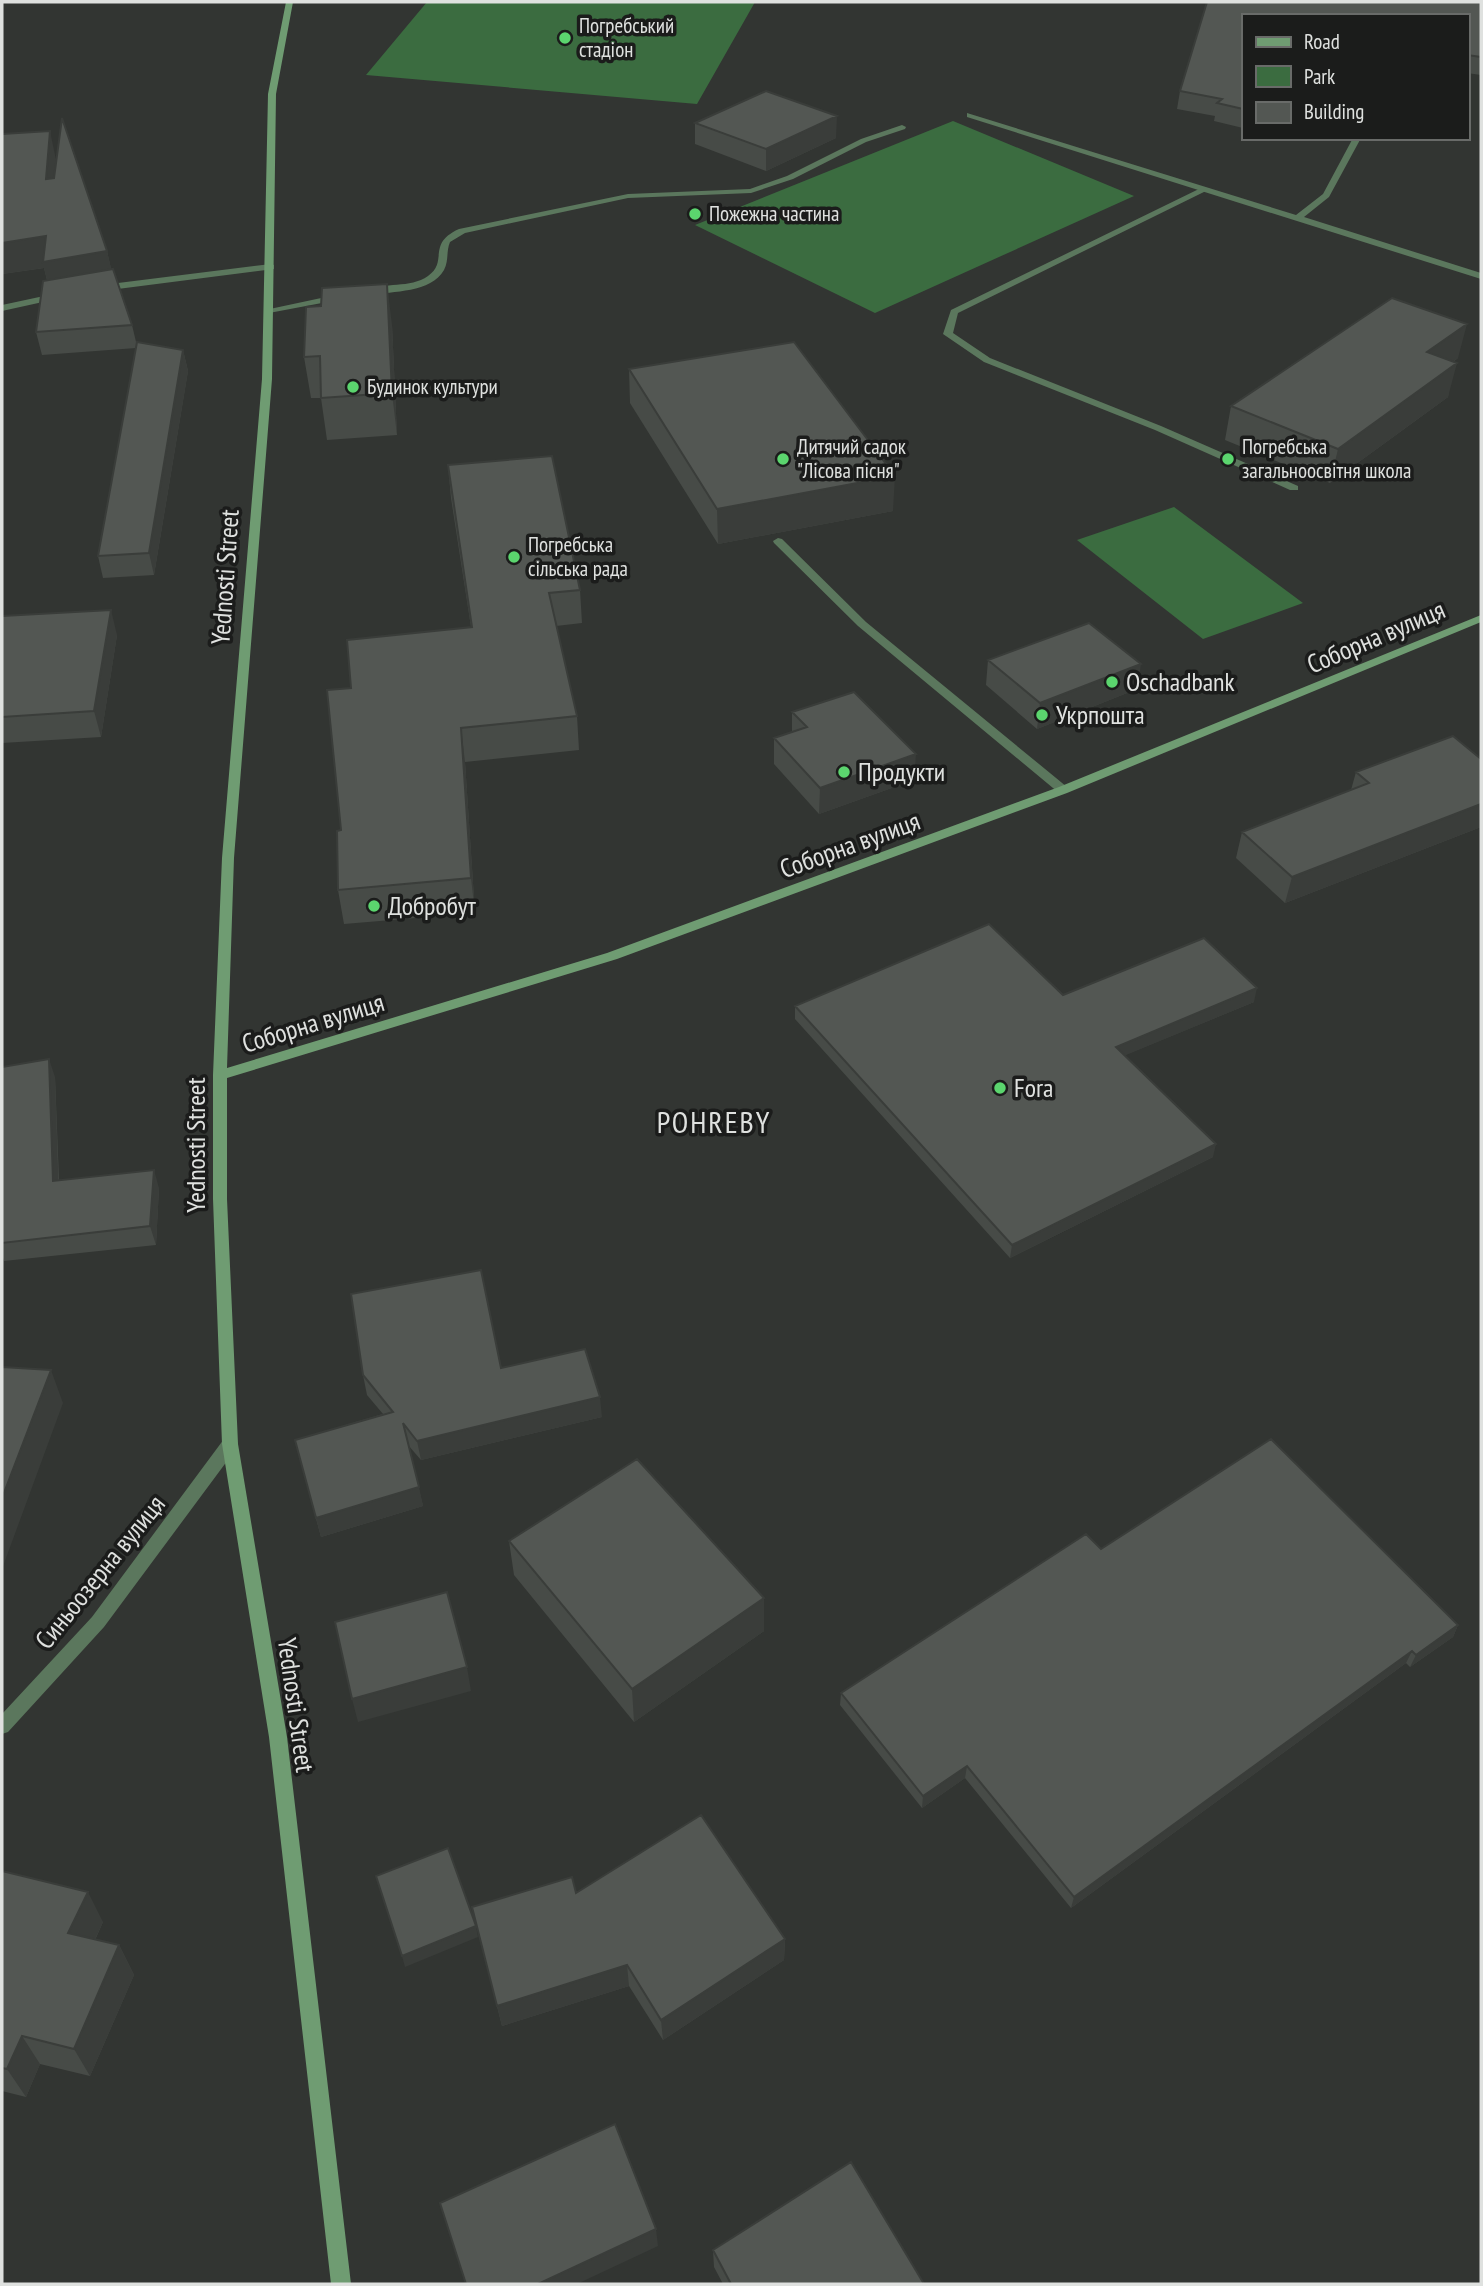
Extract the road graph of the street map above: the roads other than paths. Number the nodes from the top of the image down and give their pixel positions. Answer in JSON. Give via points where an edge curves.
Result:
{"nodes":[{"id":1,"x":289,"y":2,"type":"edge"},
{"id":2,"x":970,"y":115,"type":"dead end"},
{"id":3,"x":902,"y":127,"type":"dead end"},
{"id":4,"x":1356,"y":140,"type":"edge"},
{"id":5,"x":1206,"y":189,"type":"junction"},
{"id":6,"x":1298,"y":218,"type":"junction"},
{"id":7,"x":271,"y":267,"type":"junction"},
{"id":8,"x":1481,"y":276,"type":"edge"},
{"id":9,"x":87,"y":290,"type":"edge"},
{"id":10,"x":75,"y":293,"type":"edge"},
{"id":11,"x":357,"y":294,"type":"edge"},
{"id":12,"x":345,"y":296,"type":"edge"},
{"id":13,"x":2,"y":308,"type":"edge"},
{"id":14,"x":269,"y":310,"type":"junction"},
{"id":15,"x":1294,"y":488,"type":"dead end"},
{"id":16,"x":778,"y":541,"type":"edge"},
{"id":17,"x":1481,"y":618,"type":"edge"},
{"id":18,"x":1063,"y":790,"type":"junction"},
{"id":19,"x":220,"y":1075,"type":"junction"},
{"id":20,"x":230,"y":1444,"type":"junction"},
{"id":21,"x":2,"y":1726,"type":"edge"},
{"id":22,"x":341,"y":2284,"type":"edge"}],
"edges":[{"from":1,"to":7,"type":"main road","name":"Yednosti Street","via":[[272,94]]},
{"from":2,"to":5,"type":"street"},
{"from":3,"to":11,"type":"street","via":[[872,136],[770,187],[628,196],[462,231],[442,244],[441,268],[433,277]]},
{"from":4,"to":6,"type":"street","via":[[1326,195]]},
{"from":5,"to":6,"type":"street"},
{"from":5,"to":15,"type":"street","via":[[954,312],[948,334],[987,360]]},
{"from":6,"to":8,"type":"street"},
{"from":7,"to":9,"type":"street"},
{"from":7,"to":14,"type":"main road","name":"Yednosti Street"},
{"from":10,"to":13,"type":"street"},
{"from":12,"to":14,"type":"street"},
{"from":14,"to":19,"type":"main road","name":"Yednosti Street","via":[[228,859]]},
{"from":16,"to":18,"type":"street","via":[[862,624]]},
{"from":17,"to":18,"type":"main road","name":"Соборна вулиця"},
{"from":18,"to":19,"type":"main road","name":"Соборна вулиця","via":[[612,956]]},
{"from":19,"to":20,"type":"main road","name":"Yednosti Street"},
{"from":20,"to":21,"type":"street","name":"Синьоозерна вулиця","via":[[98,1622]]},
{"from":20,"to":22,"type":"main road","name":"Yednosti Street","via":[[278,1737]]}]}
